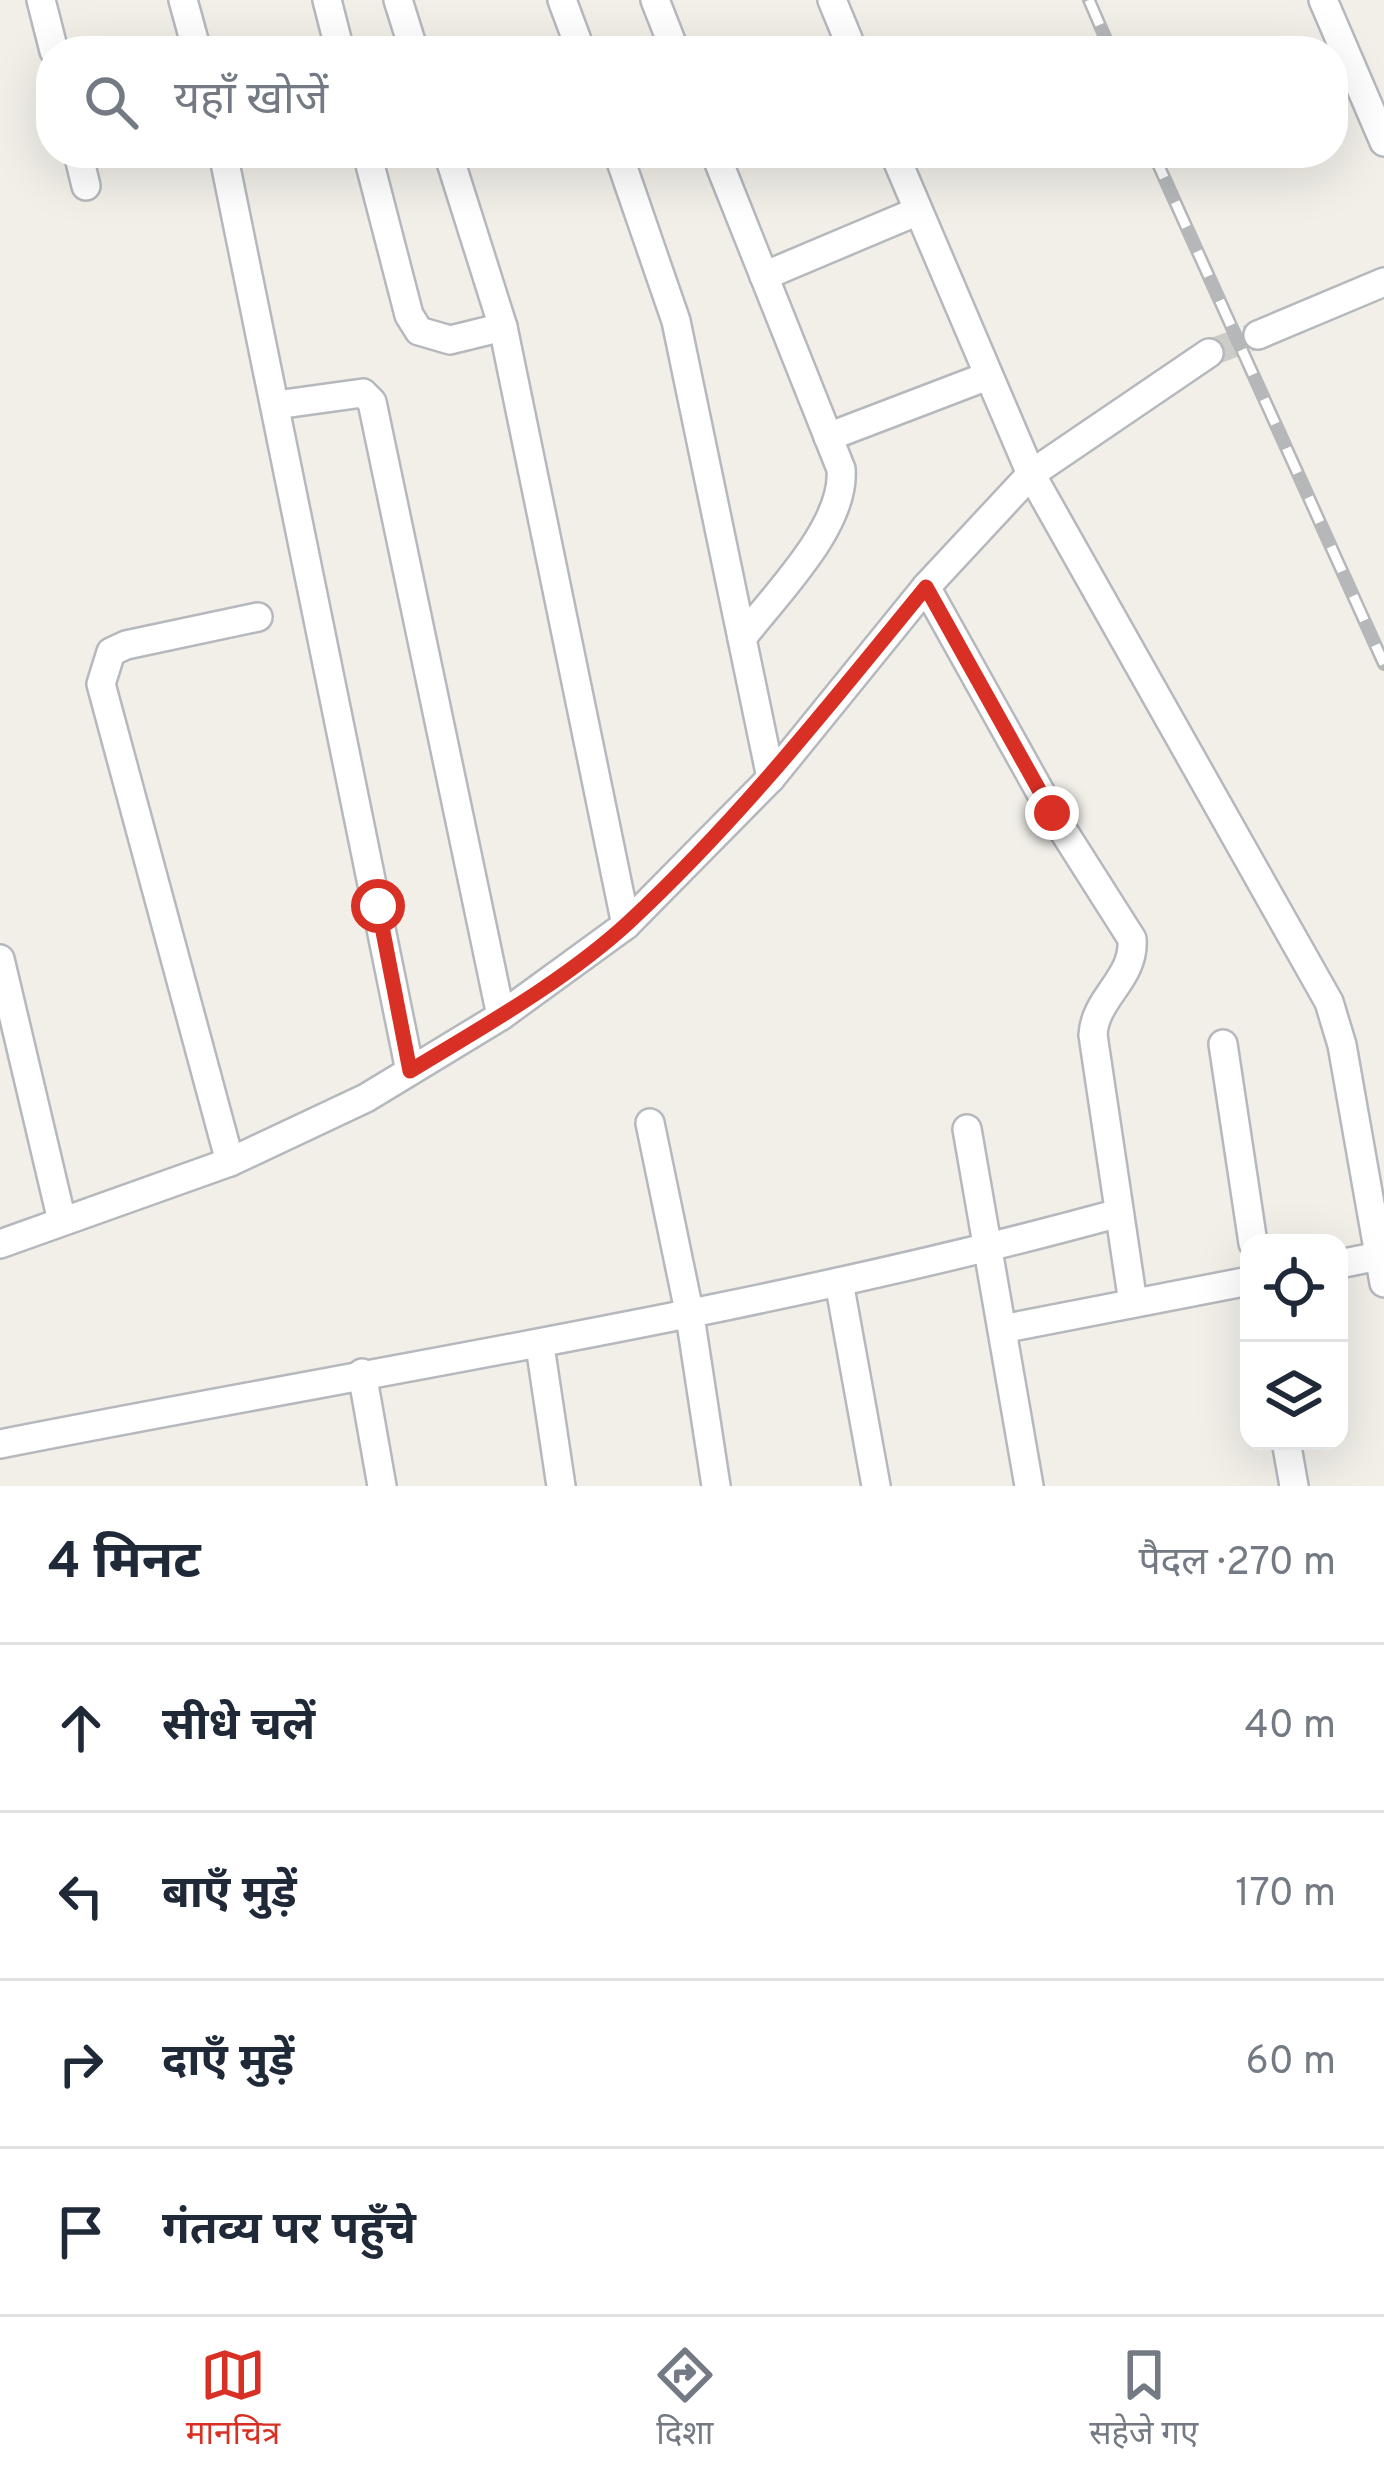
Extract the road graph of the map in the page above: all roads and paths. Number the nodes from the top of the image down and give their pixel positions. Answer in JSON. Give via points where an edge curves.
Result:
{"nodes":[{"id":1,"x":41,"y":0,"type":"edge"},
{"id":2,"x":183,"y":0,"type":"edge"},
{"id":3,"x":327,"y":0,"type":"edge"},
{"id":4,"x":398,"y":0,"type":"edge"},
{"id":5,"x":562,"y":0,"type":"edge"},
{"id":6,"x":655,"y":0,"type":"edge"},
{"id":7,"x":832,"y":0,"type":"edge"},
{"id":8,"x":1323,"y":0,"type":"edge"},
{"id":9,"x":50,"y":36,"type":"edge"},
{"id":10,"x":193,"y":36,"type":"edge"},
{"id":11,"x":336,"y":36,"type":"edge"},
{"id":12,"x":409,"y":36,"type":"edge"},
{"id":13,"x":575,"y":36,"type":"edge"},
{"id":14,"x":669,"y":36,"type":"edge"},
{"id":15,"x":847,"y":36,"type":"edge"},
{"id":16,"x":1338,"y":36,"type":"edge"},
{"id":17,"x":1348,"y":58,"type":"edge"},
{"id":18,"x":1384,"y":142,"type":"edge"},
{"id":19,"x":82,"y":168,"type":"edge"},
{"id":20,"x":226,"y":168,"type":"edge"},
{"id":21,"x":371,"y":168,"type":"edge"},
{"id":22,"x":453,"y":168,"type":"edge"},
{"id":23,"x":623,"y":168,"type":"edge"},
{"id":24,"x":721,"y":168,"type":"edge"},
{"id":25,"x":900,"y":168,"type":"edge"},
{"id":26,"x":86,"y":186,"type":"dead end"},
{"id":27,"x":917,"y":211,"type":"junction"},
{"id":28,"x":764,"y":276,"type":"junction"},
{"id":29,"x":1384,"y":282,"type":"edge"},
{"id":30,"x":503,"y":327,"type":"junction"},
{"id":31,"x":1258,"y":335,"type":"tunnel mouth"},
{"id":32,"x":1210,"y":353,"type":"tunnel mouth"},
{"id":33,"x":985,"y":377,"type":"junction"},
{"id":34,"x":276,"y":406,"type":"junction"},
{"id":35,"x":828,"y":436,"type":"junction"},
{"id":36,"x":1030,"y":474,"type":"junction"},
{"id":37,"x":926,"y":587,"type":"junction"},
{"id":38,"x":258,"y":617,"type":"dead end"},
{"id":39,"x":742,"y":638,"type":"junction"},
{"id":40,"x":771,"y":778,"type":"junction"},
{"id":41,"x":626,"y":925,"type":"junction"},
{"id":42,"x":0,"y":959,"type":"edge"},
{"id":43,"x":501,"y":1016,"type":"junction"},
{"id":44,"x":1223,"y":1044,"type":"dead end"},
{"id":45,"x":410,"y":1071,"type":"junction"},
{"id":46,"x":650,"y":1124,"type":"dead end"},
{"id":47,"x":967,"y":1129,"type":"dead end"},
{"id":48,"x":230,"y":1162,"type":"junction"},
{"id":49,"x":1119,"y":1213,"type":"junction"},
{"id":50,"x":62,"y":1221,"type":"junction"},
{"id":51,"x":1252,"y":1234,"type":"edge"},
{"id":52,"x":0,"y":1244,"type":"edge"},
{"id":53,"x":988,"y":1249,"type":"junction"},
{"id":54,"x":1348,"y":1265,"type":"edge"},
{"id":55,"x":1381,"y":1270,"type":"edge"},
{"id":56,"x":839,"y":1282,"type":"junction"},
{"id":57,"x":1240,"y":1283,"type":"edge"},
{"id":58,"x":1132,"y":1304,"type":"junction"},
{"id":59,"x":690,"y":1316,"type":"junction"},
{"id":60,"x":1002,"y":1329,"type":"junction"},
{"id":61,"x":540,"y":1346,"type":"junction"},
{"id":62,"x":362,"y":1373,"type":"junction"},
{"id":63,"x":0,"y":1444,"type":"edge"},
{"id":64,"x":1288,"y":1450,"type":"edge"},
{"id":65,"x":382,"y":1486,"type":"edge"},
{"id":66,"x":561,"y":1486,"type":"edge"},
{"id":67,"x":716,"y":1486,"type":"edge"},
{"id":68,"x":876,"y":1486,"type":"edge"},
{"id":69,"x":1029,"y":1486,"type":"edge"},
{"id":70,"x":1294,"y":1486,"type":"edge"}],
"edges":[{"from":1,"to":9,"type":"street"},
{"from":2,"to":10,"type":"street"},
{"from":3,"to":11,"type":"street"},
{"from":4,"to":12,"type":"street"},
{"from":5,"to":13,"type":"street"},
{"from":6,"to":14,"type":"street"},
{"from":7,"to":15,"type":"street"},
{"from":8,"to":16,"type":"street"},
{"from":17,"to":18,"type":"street"},
{"from":19,"to":26,"type":"street"},
{"from":20,"to":34,"type":"street"},
{"from":21,"to":30,"type":"street","via":[[419,331],[450,340]]},
{"from":22,"to":30,"type":"street"},
{"from":23,"to":39,"type":"street","via":[[676,321]]},
{"from":24,"to":28,"type":"street"},
{"from":25,"to":27,"type":"street"},
{"from":27,"to":28,"type":"street"},
{"from":27,"to":33,"type":"street"},
{"from":28,"to":35,"type":"street"},
{"from":29,"to":31,"type":"street"},
{"from":30,"to":41,"type":"street"},
{"from":32,"to":36,"type":"street"},
{"from":33,"to":35,"type":"street"},
{"from":33,"to":36,"type":"street"},
{"from":34,"to":43,"type":"street","via":[[347,392],[372,402]]},
{"from":34,"to":45,"type":"street"},
{"from":35,"to":39,"type":"street","via":[[841,470],[839,506]]},
{"from":36,"to":37,"type":"street"},
{"from":36,"to":55,"type":"street","via":[[1329,1002]]},
{"from":37,"to":40,"type":"street"},
{"from":37,"to":49,"type":"street","via":[[1132,939],[1133,957],[1094,1015],[1093,1035]]},
{"from":38,"to":48,"type":"street","via":[[126,645],[111,652],[101,684]]},
{"from":39,"to":40,"type":"street"},
{"from":40,"to":41,"type":"street"},
{"from":41,"to":43,"type":"street"},
{"from":42,"to":50,"type":"street"},
{"from":43,"to":45,"type":"street"},
{"from":44,"to":51,"type":"street"},
{"from":45,"to":48,"type":"street"},
{"from":46,"to":59,"type":"street"},
{"from":47,"to":53,"type":"street"},
{"from":48,"to":50,"type":"street"},
{"from":49,"to":53,"type":"street"},
{"from":49,"to":58,"type":"street"},
{"from":50,"to":52,"type":"street"},
{"from":53,"to":56,"type":"street"},
{"from":53,"to":60,"type":"street"},
{"from":54,"to":55,"type":"street"},
{"from":56,"to":59,"type":"street"},
{"from":56,"to":68,"type":"street"},
{"from":57,"to":58,"type":"street"},
{"from":58,"to":60,"type":"street"},
{"from":59,"to":61,"type":"street"},
{"from":59,"to":67,"type":"street"},
{"from":60,"to":69,"type":"street"},
{"from":61,"to":62,"type":"street"},
{"from":61,"to":66,"type":"street"},
{"from":62,"to":63,"type":"street"},
{"from":62,"to":65,"type":"street"},
{"from":64,"to":70,"type":"street"}]}
